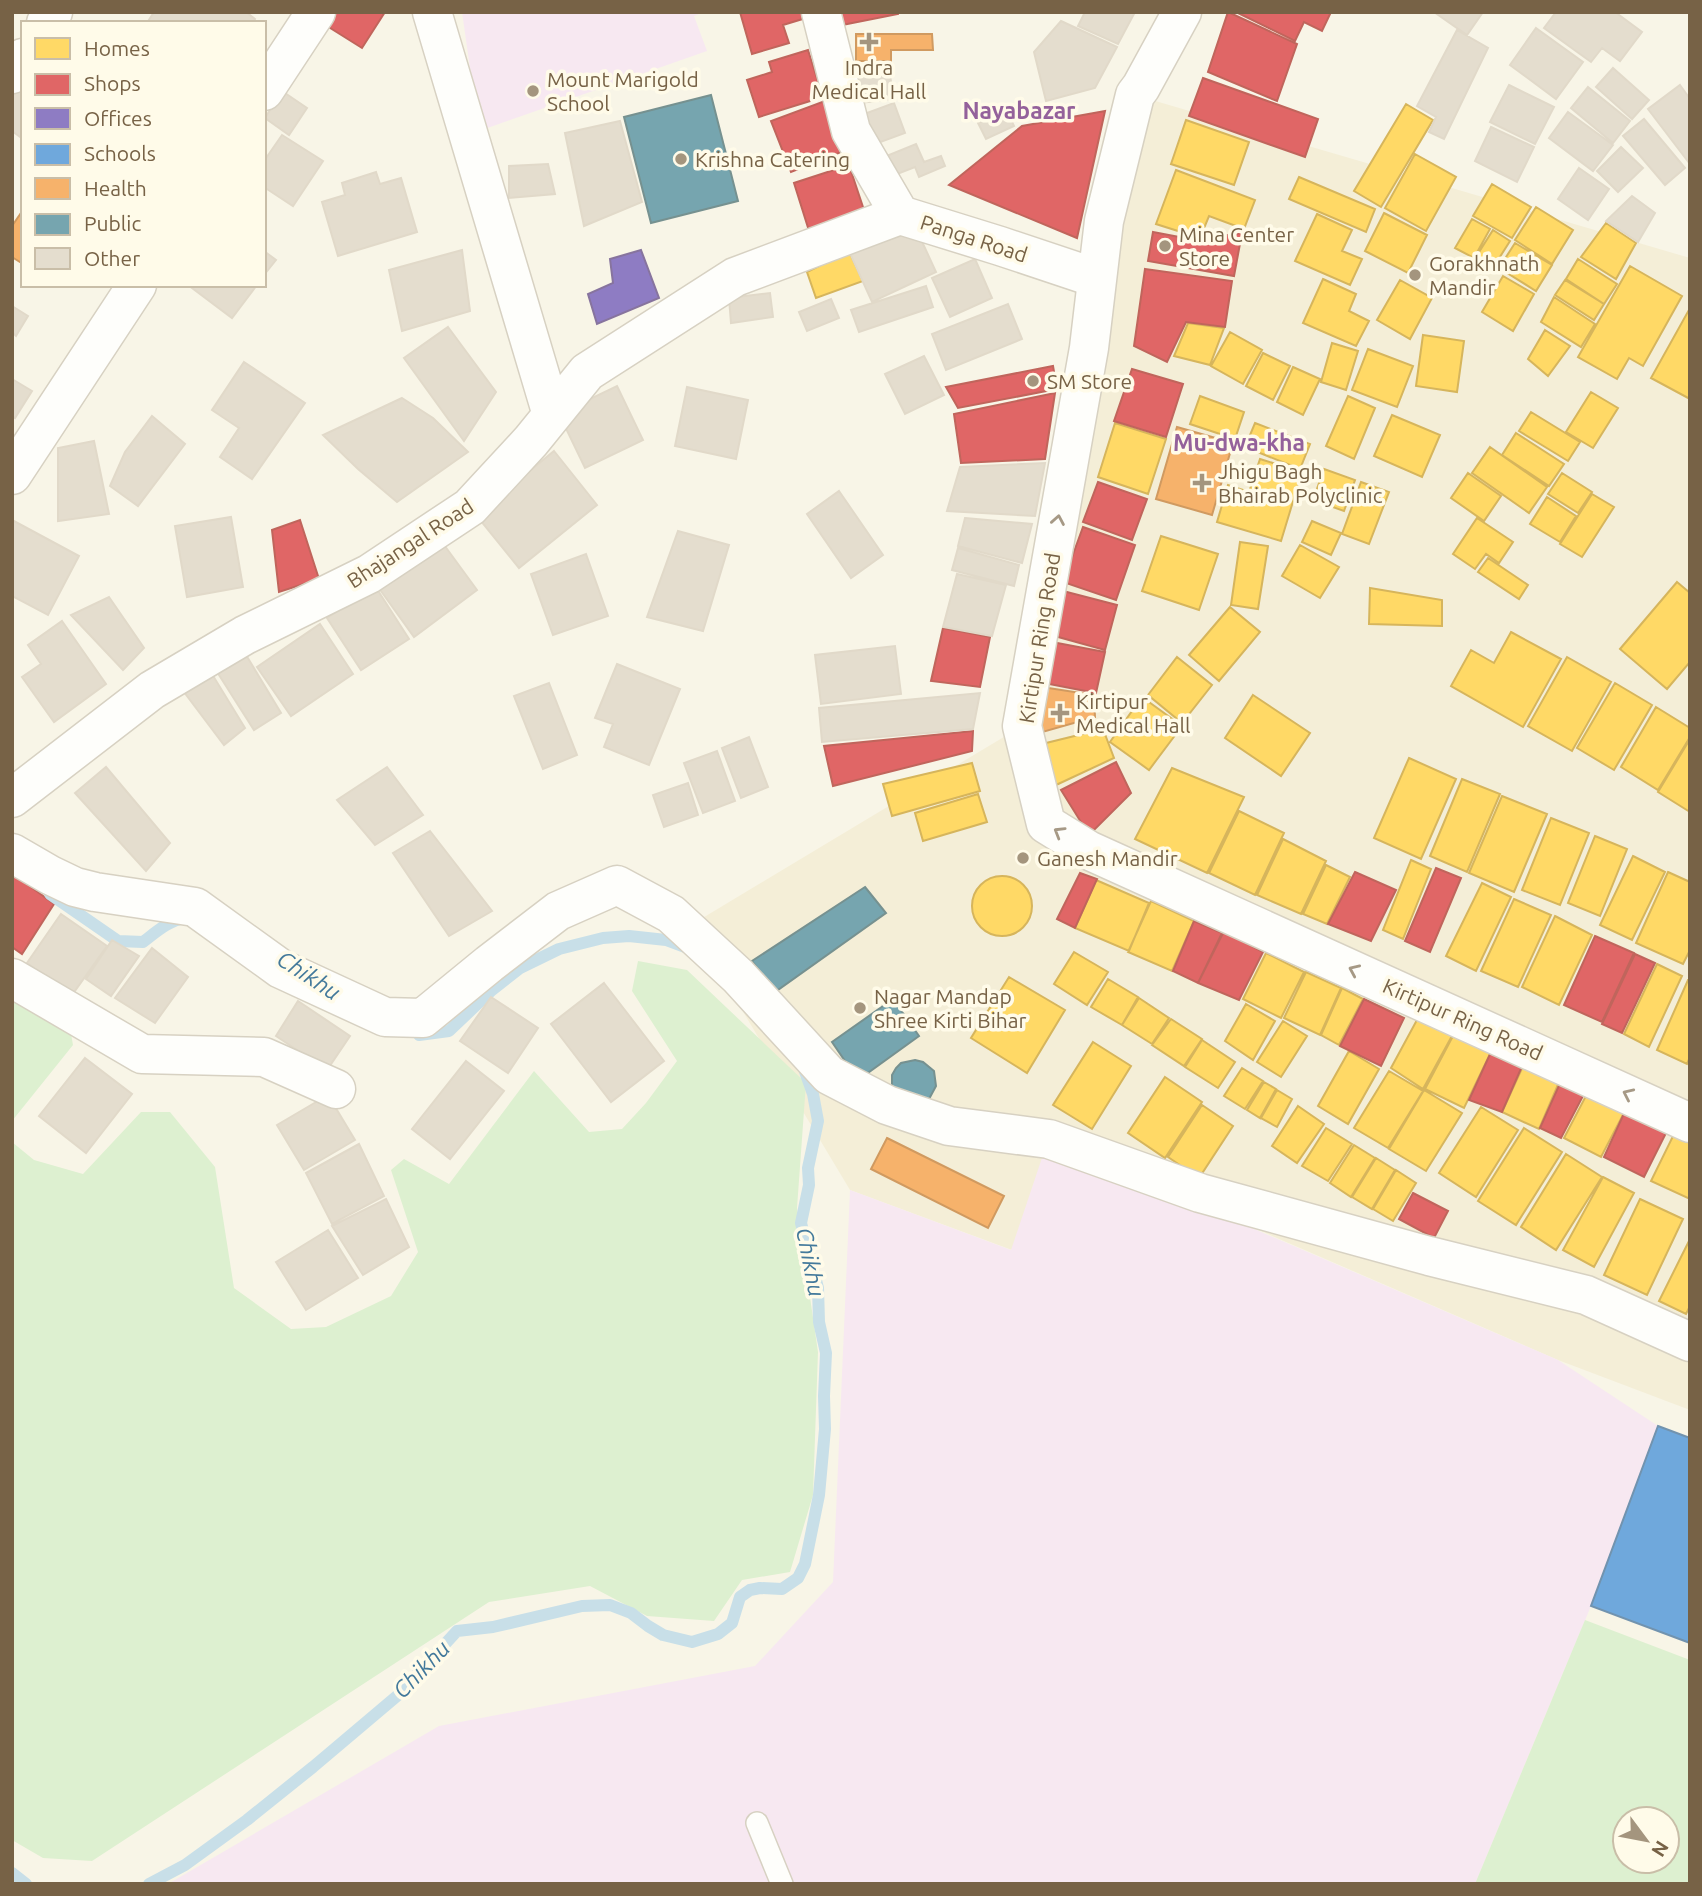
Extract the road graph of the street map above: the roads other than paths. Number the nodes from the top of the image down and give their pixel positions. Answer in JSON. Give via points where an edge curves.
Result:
{"nodes":[{"id":1,"x":316,"y":12,"type":"edge"},
{"id":2,"x":432,"y":12,"type":"edge"},
{"id":3,"x":821,"y":12,"type":"edge"},
{"id":4,"x":1182,"y":12,"type":"edge"},
{"id":5,"x":266,"y":88,"type":"edge"},
{"id":6,"x":900,"y":215,"type":"junction"},
{"id":7,"x":1096,"y":278,"type":"junction"},
{"id":8,"x":136,"y":287,"type":"edge"},
{"id":9,"x":552,"y":415,"type":"junction"},
{"id":10,"x":12,"y":475,"type":"edge"},
{"id":11,"x":12,"y":798,"type":"edge"},
{"id":12,"x":12,"y":853,"type":"edge"},
{"id":13,"x":12,"y":978,"type":"edge"},
{"id":14,"x":335,"y":1089,"type":"dead end"},
{"id":15,"x":1690,"y":1123,"type":"edge"},
{"id":16,"x":1690,"y":1342,"type":"edge"},
{"id":17,"x":757,"y":1823,"type":"dead end"},
{"id":18,"x":782,"y":1884,"type":"edge"}],
"edges":[{"from":1,"to":5,"type":"street"},
{"from":2,"to":9,"type":"street"},
{"from":3,"to":6,"type":"street","name":"Panga Road","via":[[851,131]]},
{"from":4,"to":7,"type":"street","name":"Kirtipur Ring Road","via":[[1135,94],[1104,221]]},
{"from":6,"to":7,"type":"street","name":"Panga Road"},
{"from":6,"to":9,"type":"street","name":"Bhajangal Road","via":[[735,277],[587,372]]},
{"from":15,"to":7,"type":"street","name":"Kirtipur Ring Road","one_way":true,"via":[[1088,850],[1046,824],[1022,726],[1089,348]]},
{"from":8,"to":10,"type":"street"},
{"from":9,"to":11,"type":"street","name":"Bhajangal Road","via":[[470,508],[369,574],[245,635],[152,690]]},
{"from":12,"to":16,"type":"street","via":[[75,887],[195,907],[281,969],[385,1017],[423,1018],[558,911],[617,885],[671,914],[738,976],[829,1075],[887,1105],[949,1126],[1049,1139],[1200,1193],[1586,1295]]},
{"from":13,"to":14,"type":"street","via":[[142,1054],[264,1057]]},
{"from":17,"to":18,"type":"lane"}]}
